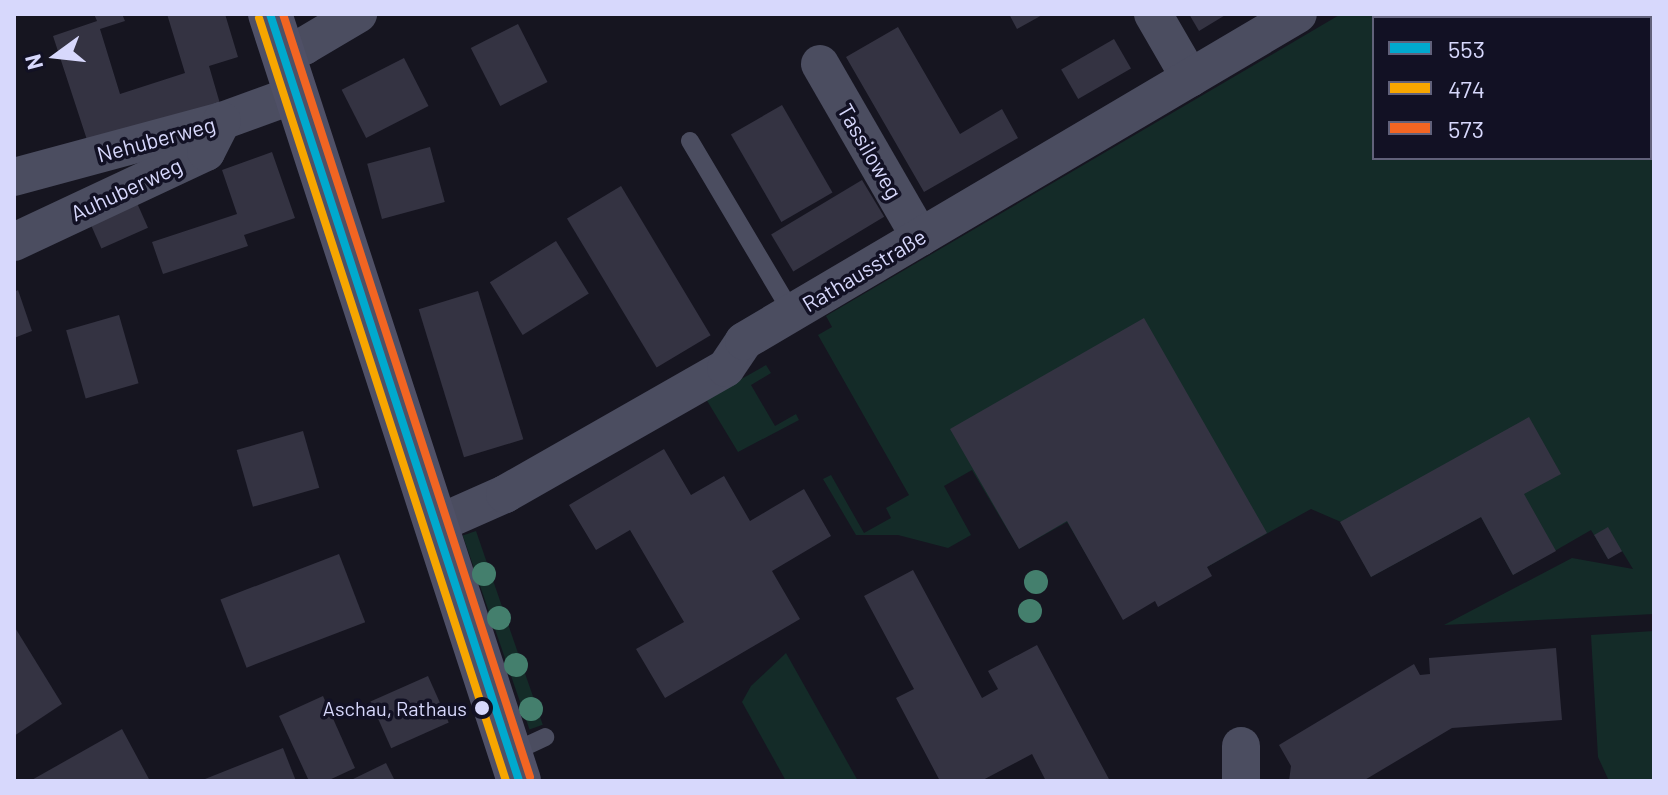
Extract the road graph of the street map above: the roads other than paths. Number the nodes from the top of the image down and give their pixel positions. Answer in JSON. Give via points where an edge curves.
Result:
{"nodes":[{"id":1,"x":358,"y":14,"type":"edge"},
{"id":2,"x":1153,"y":14,"type":"edge"},
{"id":3,"x":1298,"y":14,"type":"edge"},
{"id":4,"x":276,"y":33,"type":"edge"},
{"id":5,"x":820,"y":64,"type":"dead end"},
{"id":6,"x":1190,"y":78,"type":"junction"},
{"id":7,"x":296,"y":94,"type":"junction"},
{"id":8,"x":222,"y":121,"type":"junction"},
{"id":9,"x":690,"y":141,"type":"dead end"},
{"id":10,"x":14,"y":177,"type":"edge"},
{"id":11,"x":920,"y":237,"type":"junction"},
{"id":12,"x":14,"y":242,"type":"edge"},
{"id":13,"x":792,"y":313,"type":"junction"},
{"id":14,"x":435,"y":525,"type":"junction"},
{"id":15,"x":524,"y":757,"type":"edge"}],
"edges":[{"from":1,"to":4,"type":"street","via":[[304,46]]},
{"from":2,"to":6,"type":"street"},
{"from":3,"to":6,"type":"street","name":"Rathausstraße"},
{"from":4,"to":7,"type":"main road"},
{"from":5,"to":11,"type":"street","name":"Tassiloweg"},
{"from":6,"to":11,"type":"street","name":"Rathausstraße"},
{"from":7,"to":8,"type":"street","name":"Nehuberweg"},
{"from":7,"to":14,"type":"main road"},
{"from":8,"to":10,"type":"street","name":"Nehuberweg"},
{"from":8,"to":12,"type":"street","name":"Auhuberweg","via":[[206,152]]},
{"from":9,"to":13,"type":"lane"},
{"from":11,"to":13,"type":"street","name":"Rathausstraße"},
{"from":13,"to":14,"type":"street","name":"Rathausstraße","via":[[744,341],[726,368],[508,502]]},
{"from":14,"to":15,"type":"main road"}]}
